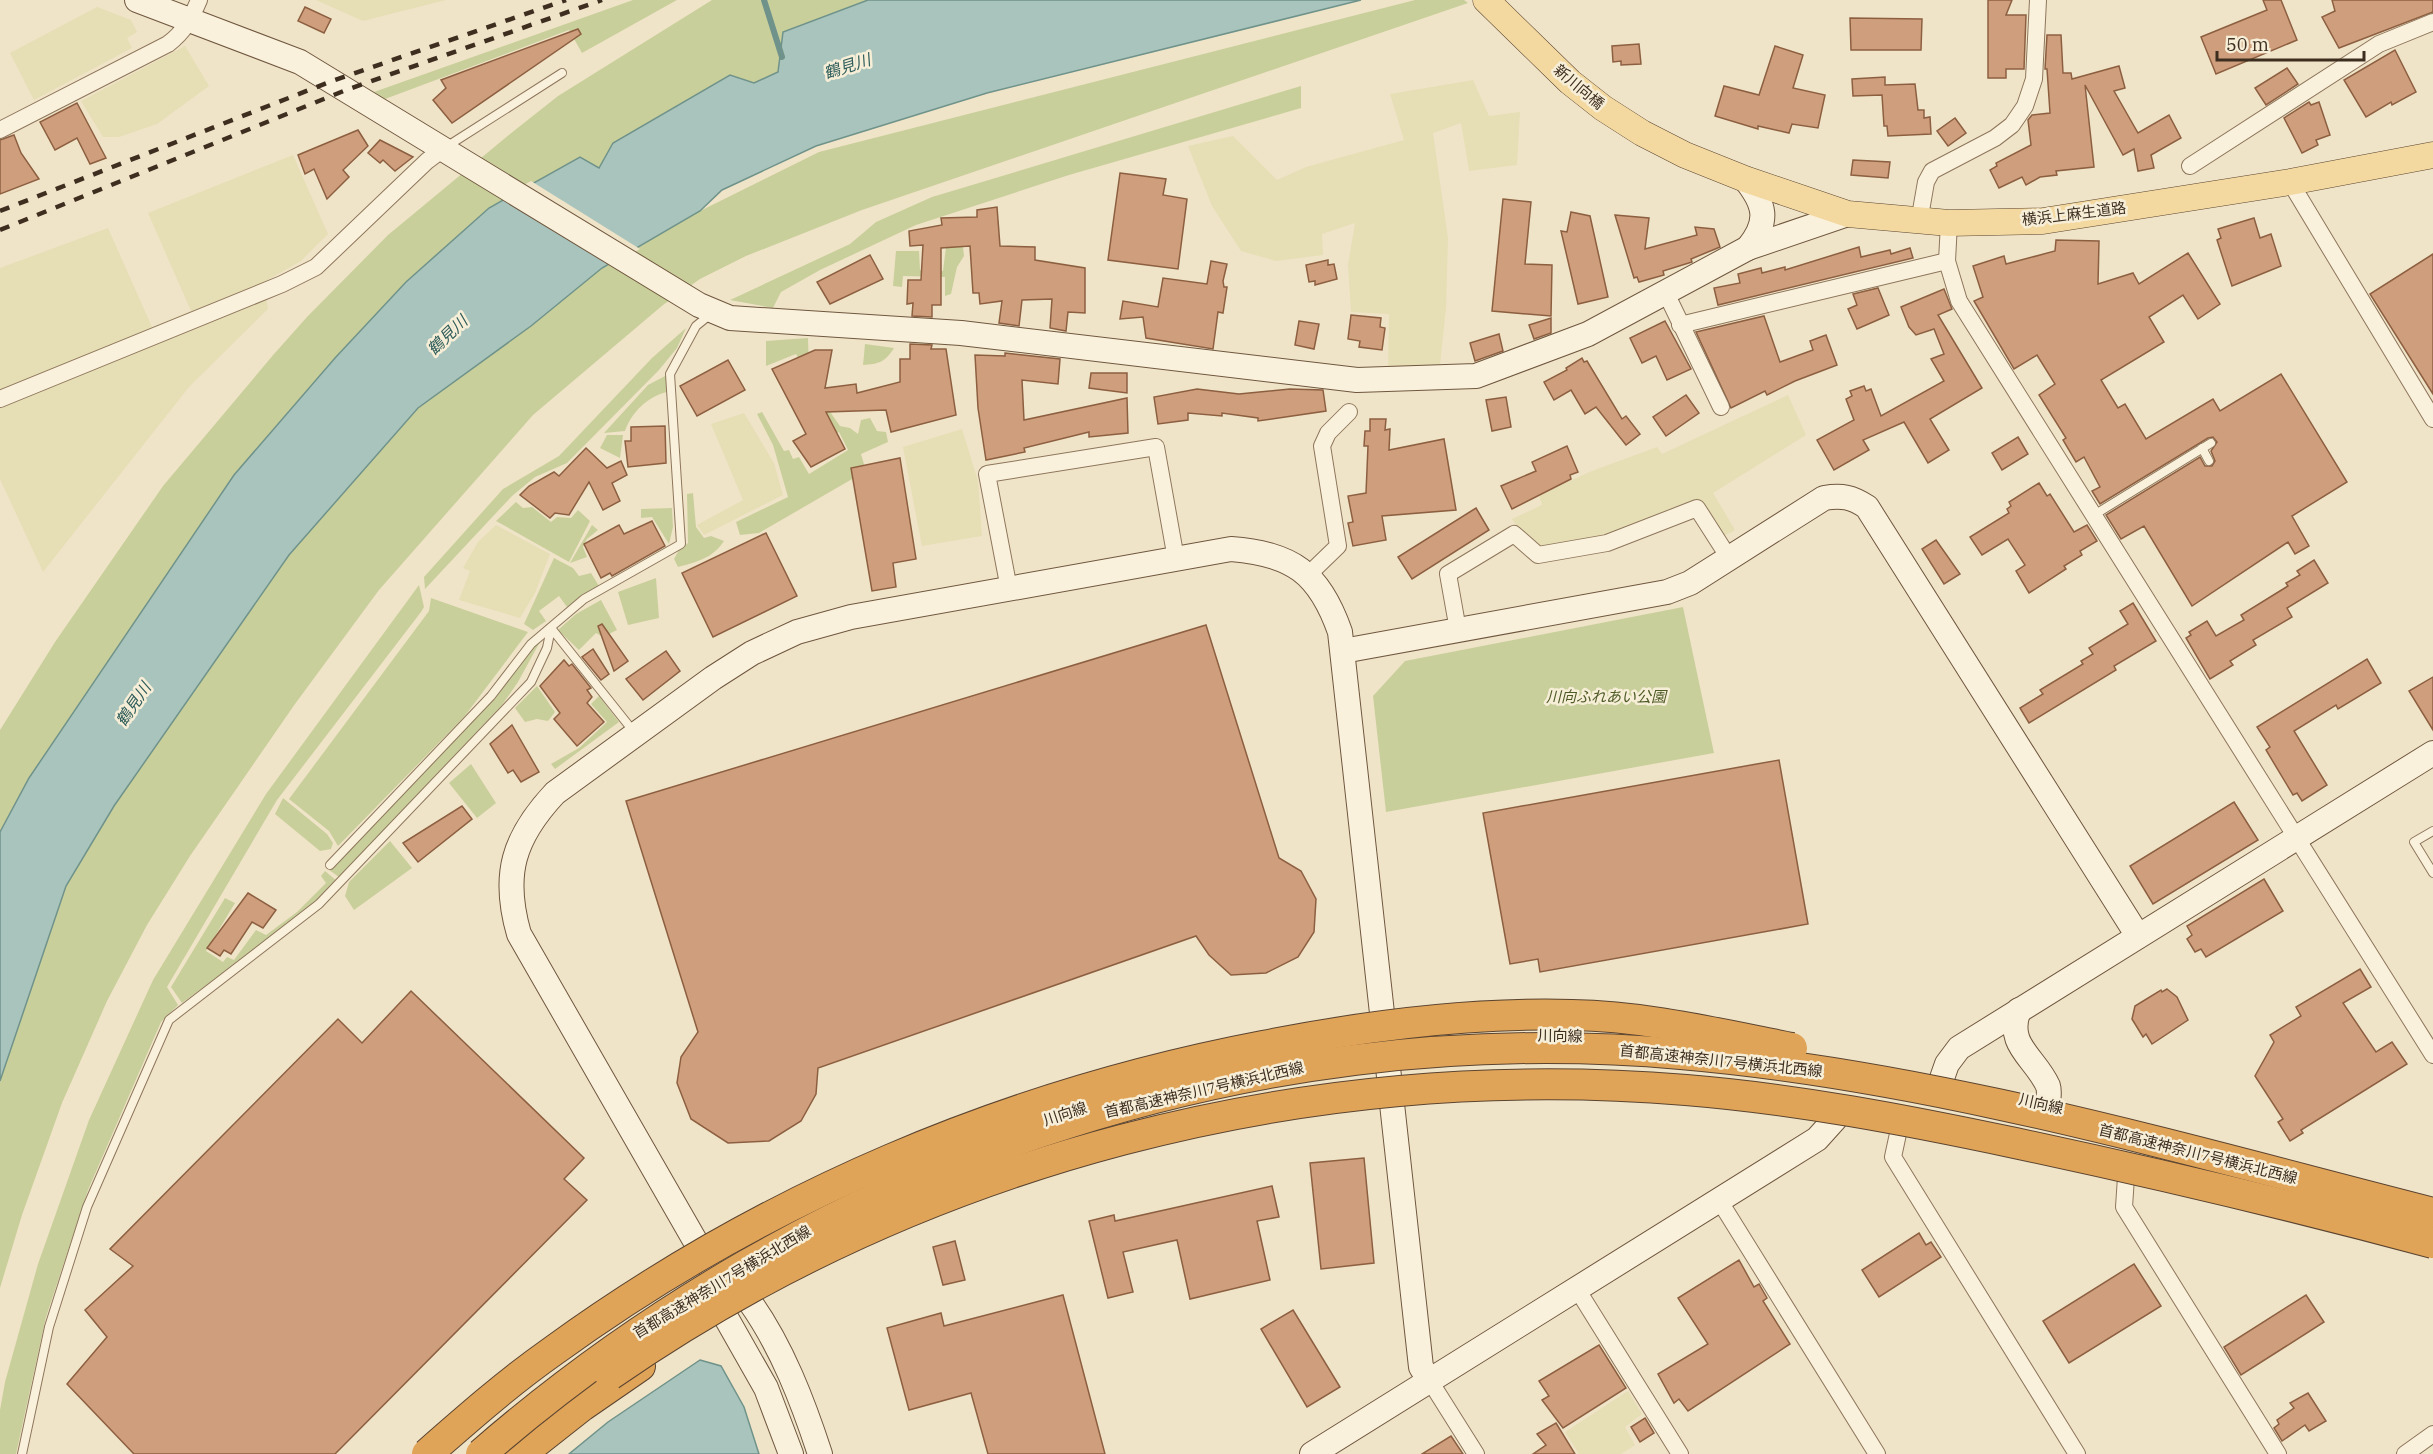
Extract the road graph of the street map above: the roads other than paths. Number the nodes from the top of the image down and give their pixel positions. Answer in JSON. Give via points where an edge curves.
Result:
{"nodes":[{"id":1,"x":137,"y":0,"type":"edge"},
{"id":2,"x":1486,"y":0,"type":"edge"},
{"id":3,"x":2038,"y":0,"type":"edge"},
{"id":4,"x":195,"y":11,"type":"edge"},
{"id":5,"x":2433,"y":22,"type":"edge"},
{"id":6,"x":562,"y":73,"type":"dead end"},
{"id":7,"x":0,"y":130,"type":"edge"},
{"id":8,"x":451,"y":153,"type":"junction"},
{"id":9,"x":1685,"y":155,"type":"joint"},
{"id":10,"x":2433,"y":155,"type":"edge"},
{"id":11,"x":2190,"y":166,"type":"dead end"},
{"id":12,"x":1745,"y":179,"type":"junction"},
{"id":13,"x":2290,"y":182,"type":"junction"},
{"id":14,"x":1848,"y":214,"type":"junction"},
{"id":15,"x":1920,"y":222,"type":"junction"},
{"id":16,"x":1949,"y":223,"type":"junction"},
{"id":17,"x":1748,"y":248,"type":"junction"},
{"id":18,"x":1947,"y":261,"type":"junction"},
{"id":19,"x":1665,"y":291,"type":"junction"},
{"id":20,"x":706,"y":309,"type":"junction"},
{"id":21,"x":1680,"y":325,"type":"junction"},
{"id":22,"x":0,"y":399,"type":"edge"},
{"id":23,"x":1721,"y":407,"type":"dead end"},
{"id":24,"x":1349,"y":412,"type":"dead end"},
{"id":25,"x":2433,"y":419,"type":"edge"},
{"id":26,"x":2211,"y":443,"type":"dead end"},
{"id":27,"x":2202,"y":448,"type":"junction"},
{"id":28,"x":2209,"y":462,"type":"dead end"},
{"id":29,"x":2094,"y":515,"type":"junction"},
{"id":30,"x":1730,"y":558,"type":"junction"},
{"id":31,"x":1176,"y":559,"type":"junction"},
{"id":32,"x":1307,"y":576,"type":"junction"},
{"id":33,"x":1010,"y":589,"type":"junction"},
{"id":34,"x":551,"y":628,"type":"junction"},
{"id":35,"x":1458,"y":630,"type":"junction"},
{"id":36,"x":1343,"y":651,"type":"junction"},
{"id":37,"x":636,"y":734,"type":"junction"},
{"id":38,"x":2433,"y":753,"type":"edge"},
{"id":39,"x":2433,"y":831,"type":"edge"},
{"id":40,"x":2297,"y":839,"type":"junction"},
{"id":41,"x":330,"y":865,"type":"dead end"},
{"id":42,"x":2433,"y":873,"type":"edge"},
{"id":43,"x":2138,"y":936,"type":"junction"},
{"id":44,"x":2019,"y":1010,"type":"junction"},
{"id":45,"x":1386,"y":1046,"type":"junction"},
{"id":46,"x":2433,"y":1055,"type":"edge"},
{"id":47,"x":1941,"y":1081,"type":"junction"},
{"id":48,"x":1392,"y":1101,"type":"junction"},
{"id":49,"x":2048,"y":1105,"type":"junction"},
{"id":50,"x":1825,"y":1117,"type":"junction"},
{"id":51,"x":1899,"y":1129,"type":"junction"},
{"id":52,"x":2101,"y":1129,"type":"junction"},
{"id":53,"x":2126,"y":1177,"type":"junction"},
{"id":54,"x":1719,"y":1200,"type":"junction"},
{"id":55,"x":2433,"y":1202,"type":"edge"},
{"id":56,"x":2433,"y":1213,"type":"edge"},
{"id":57,"x":2433,"y":1243,"type":"edge"},
{"id":58,"x":2433,"y":1254,"type":"edge"},
{"id":59,"x":713,"y":1272,"type":"junction"},
{"id":60,"x":1577,"y":1289,"type":"junction"},
{"id":61,"x":737,"y":1307,"type":"junction"},
{"id":62,"x":1430,"y":1381,"type":"junction"},
{"id":63,"x":2433,"y":1434,"type":"edge"},
{"id":64,"x":22,"y":1454,"type":"edge"},
{"id":65,"x":427,"y":1454,"type":"edge"},
{"id":66,"x":467,"y":1454,"type":"edge"},
{"id":67,"x":481,"y":1454,"type":"edge"},
{"id":68,"x":507,"y":1454,"type":"edge"},
{"id":69,"x":521,"y":1454,"type":"edge"},
{"id":70,"x":791,"y":1454,"type":"edge"},
{"id":71,"x":820,"y":1454,"type":"edge"},
{"id":72,"x":1312,"y":1454,"type":"edge"},
{"id":73,"x":1476,"y":1454,"type":"edge"},
{"id":74,"x":1680,"y":1454,"type":"edge"},
{"id":75,"x":1877,"y":1454,"type":"edge"},
{"id":76,"x":2077,"y":1454,"type":"edge"},
{"id":77,"x":2278,"y":1454,"type":"edge"},
{"id":78,"x":2405,"y":1454,"type":"edge"}],
"edges":[{"from":1,"to":4,"type":"street"},
{"from":2,"to":9,"type":"main road","name":"新川向橋","via":[[1570,82],[1603,108]]},
{"from":3,"to":15,"type":"street","via":[[2034,79],[2025,106],[2012,125],[1995,138],[1932,171],[1926,182]]},
{"from":4,"to":7,"type":"street","via":[[179,35],[146,57]]},
{"from":4,"to":8,"type":"street","via":[[300,62]]},
{"from":5,"to":11,"type":"street","via":[[2379,44]]},
{"from":6,"to":8,"type":"lane"},
{"from":8,"to":20,"type":"street"},
{"from":8,"to":22,"type":"street","via":[[427,161],[316,267]]},
{"from":9,"to":12,"type":"main road","name":"横浜上麻生道路"},
{"from":10,"to":13,"type":"main road","name":"横浜上麻生道路"},
{"from":12,"to":14,"type":"main road","name":"横浜上麻生道路"},
{"from":12,"to":17,"type":"street","via":[[1759,197],[1763,217],[1759,235]]},
{"from":13,"to":16,"type":"main road","name":"横浜上麻生道路","via":[[2043,221]]},
{"from":13,"to":25,"type":"street"},
{"from":14,"to":15,"type":"main road","name":"横浜上麻生道路"},
{"from":14,"to":17,"type":"street"},
{"from":15,"to":16,"type":"main road","name":"横浜上麻生道路"},
{"from":16,"to":18,"type":"street"},
{"from":17,"to":19,"type":"street"},
{"from":18,"to":21,"type":"street"},
{"from":18,"to":29,"type":"street","via":[[1959,301]]},
{"from":19,"to":20,"type":"street","via":[[1588,334],[1476,376],[1427,379],[1346,379],[960,333],[730,318]]},
{"from":19,"to":21,"type":"street"},
{"from":20,"to":34,"type":"lane","via":[[670,374],[681,544],[584,599]]},
{"from":21,"to":23,"type":"street"},
{"from":24,"to":32,"type":"street","via":[[1322,446],[1338,546]]},
{"from":26,"to":27,"type":"lane"},
{"from":27,"to":28,"type":"lane"},
{"from":27,"to":29,"type":"lane"},
{"from":29,"to":40,"type":"street"},
{"from":30,"to":35,"type":"street","via":[[1690,583],[1667,592]]},
{"from":30,"to":35,"type":"street","via":[[1697,508],[1607,543],[1538,555],[1514,534],[1448,574]]},
{"from":30,"to":43,"type":"street","via":[[1824,498],[1841,495],[1867,507]]},
{"from":31,"to":32,"type":"street","via":[[1231,549],[1264,552],[1292,564]]},
{"from":31,"to":33,"type":"street"},
{"from":31,"to":33,"type":"street","via":[[1156,447],[987,474]]},
{"from":32,"to":36,"type":"street","via":[[1333,612]]},
{"from":33,"to":37,"type":"street","via":[[851,617],[797,632],[752,653]]},
{"from":34,"to":37,"type":"lane"},
{"from":34,"to":41,"type":"lane","via":[[531,644],[491,696]]},
{"from":34,"to":64,"type":"lane","via":[[547,648],[531,682],[326,897],[169,1020],[87,1207],[49,1327]]},
{"from":35,"to":36,"type":"street"},
{"from":36,"to":45,"type":"street"},
{"from":37,"to":59,"type":"street","via":[[555,793],[535,814],[518,844],[510,876],[511,906],[530,957]]},
{"from":38,"to":40,"type":"street"},
{"from":39,"to":42,"type":"lane","via":[[2414,842]]},
{"from":40,"to":43,"type":"street"},
{"from":40,"to":46,"type":"street"},
{"from":43,"to":44,"type":"street"},
{"from":44,"to":47,"type":"street","via":[[1959,1048]]},
{"from":44,"to":49,"type":"street","via":[[2014,1036],[2049,1088]]},
{"from":45,"to":47,"type":"street","name":"川向線","via":[[1520,1036],[1679,1041]]},
{"from":45,"to":48,"type":"street"},
{"from":45,"to":59,"type":"street","name":"川向線","via":[[1237,1069],[1074,1110],[873,1187]]},
{"from":47,"to":49,"type":"street","name":"川向線"},
{"from":48,"to":50,"type":"street","via":[[1521,1092],[1604,1094],[1685,1099]]},
{"from":48,"to":61,"type":"street","via":[[1230,1124],[1084,1160],[894,1229]]},
{"from":48,"to":62,"type":"street","via":[[1421,1366]]},
{"from":49,"to":55,"type":"street","name":"川向線"},
{"from":50,"to":51,"type":"street"},
{"from":50,"to":54,"type":"street","via":[[1825,1132],[1806,1147]]},
{"from":51,"to":53,"type":"street"},
{"from":51,"to":76,"type":"street","via":[[1893,1157]]},
{"from":52,"to":56,"type":"highway","name":"首都高速神奈川7号横浜北西線","bridge":true},
{"from":52,"to":65,"type":"highway","bridge":true,"via":[[2038,1106],[1822,1054],[1649,1022],[1576,1014],[1399,1023],[1232,1052],[1013,1110],[803,1198],[667,1274],[608,1312],[550,1353]]},
{"from":52,"to":67,"type":"highway","name":"首都高速神奈川7号横浜北西線","bridge":true,"via":[[1854,1077],[1692,1055],[1601,1048],[1450,1050],[1309,1066],[1239,1079],[1078,1119],[1010,1142],[811,1227],[622,1342]]},
{"from":53,"to":58,"type":"street"},
{"from":53,"to":77,"type":"street","via":[[2124,1207]]},
{"from":54,"to":60,"type":"street"},
{"from":54,"to":75,"type":"street"},
{"from":57,"to":68,"type":"highway","name":"首都高速神奈川7号横浜北西線","bridge":true,"via":[[2130,1168],[1823,1106],[1606,1084],[1523,1083],[1376,1092],[1303,1101],[1156,1130],[1019,1169],[893,1218],[772,1277],[695,1321],[572,1402]]},
{"from":59,"to":61,"type":"street"},
{"from":59,"to":66,"type":"highway","via":[[616,1334]]},
{"from":60,"to":62,"type":"street"},
{"from":60,"to":74,"type":"street"},
{"from":61,"to":69,"type":"highway","via":[[582,1406]]},
{"from":61,"to":70,"type":"street"},
{"from":61,"to":71,"type":"street","via":[[791,1376]]},
{"from":62,"to":72,"type":"street"},
{"from":62,"to":73,"type":"street"},
{"from":63,"to":78,"type":"street"}]}
